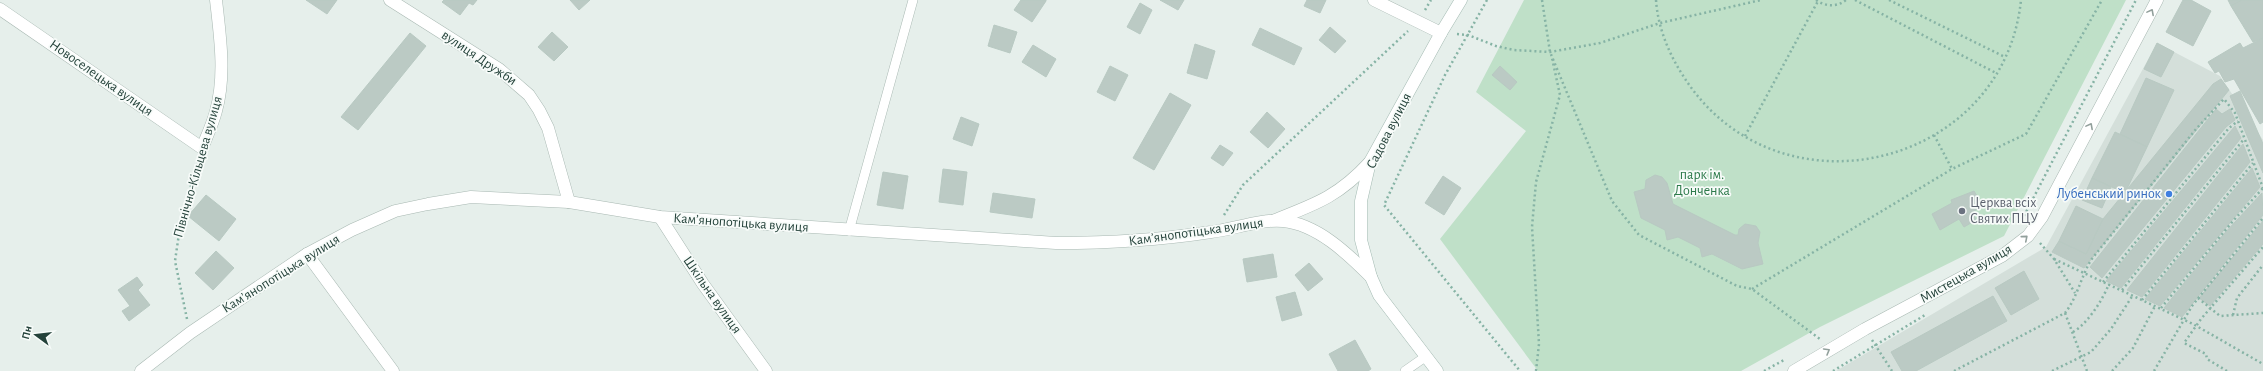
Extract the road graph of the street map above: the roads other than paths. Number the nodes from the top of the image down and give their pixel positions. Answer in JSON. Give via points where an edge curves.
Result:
{"nodes":[{"id":1,"x":216,"y":0,"type":"edge"},
{"id":2,"x":390,"y":0,"type":"edge"},
{"id":3,"x":913,"y":0,"type":"edge"},
{"id":4,"x":1374,"y":0,"type":"edge"},
{"id":5,"x":1461,"y":0,"type":"edge"},
{"id":6,"x":2157,"y":0,"type":"edge"},
{"id":7,"x":0,"y":9,"type":"edge"},
{"id":8,"x":1441,"y":33,"type":"junction"},
{"id":9,"x":202,"y":148,"type":"joint"},
{"id":10,"x":1370,"y":162,"type":"junction"},
{"id":11,"x":569,"y":202,"type":"junction"},
{"id":12,"x":660,"y":217,"type":"junction"},
{"id":13,"x":1271,"y":222,"type":"junction"},
{"id":14,"x":849,"y":231,"type":"junction"},
{"id":15,"x":308,"y":254,"type":"junction"},
{"id":16,"x":1371,"y":277,"type":"junction"},
{"id":17,"x":1425,"y":357,"type":"junction"},
{"id":18,"x":141,"y":371,"type":"edge"},
{"id":19,"x":393,"y":371,"type":"edge"},
{"id":20,"x":766,"y":371,"type":"edge"},
{"id":21,"x":1405,"y":371,"type":"edge"},
{"id":22,"x":1437,"y":371,"type":"edge"},
{"id":23,"x":1794,"y":371,"type":"edge"}],
"edges":[{"from":1,"to":9,"type":"street","name":"Північно-Кільцева вулиця","via":[[221,46],[221,83],[216,111]]},
{"from":2,"to":11,"type":"street","name":"вулиця Дружби","via":[[499,68],[528,95],[548,128]]},
{"from":3,"to":14,"type":"lane"},
{"from":4,"to":8,"type":"street"},
{"from":5,"to":8,"type":"street","name":"Садова вулиця"},
{"from":23,"to":6,"type":"street","name":"Мистецька вулиця","one_way":true,"via":[[1865,329],[2002,256],[2028,236],[2042,217]]},
{"from":7,"to":9,"type":"street","name":"Новоселецька вулиця"},
{"from":8,"to":10,"type":"street","name":"Садова вулиця"},
{"from":10,"to":13,"type":"street","via":[[1355,179],[1337,193],[1318,204]]},
{"from":10,"to":16,"type":"street","name":"Садова вулиця","via":[[1361,201],[1360,220],[1362,246]]},
{"from":11,"to":12,"type":"street","name":"Камʼянопотіцька вулиця"},
{"from":11,"to":15,"type":"street","name":"Камʼянопотіцька вулиця","via":[[471,197],[428,204],[395,212],[352,230]]},
{"from":12,"to":14,"type":"street","name":"Камʼянопотіцька вулиця"},
{"from":12,"to":20,"type":"street","name":"Шкільна вулиця","via":[[703,284]]},
{"from":13,"to":14,"type":"street","name":"Камʼянопотіцька вулиця","via":[[1213,232],[1110,243]]},
{"from":13,"to":16,"type":"street","name":"Камʼянопотіцька вулиця","via":[[1284,221],[1302,227],[1339,246]]},
{"from":15,"to":18,"type":"street","name":"Камʼянопотіцька вулиця","via":[[190,333]]},
{"from":15,"to":19,"type":"street"},
{"from":16,"to":17,"type":"street","name":"Садова вулиця","via":[[1379,295]]},
{"from":17,"to":21,"type":"lane"},
{"from":17,"to":22,"type":"street","name":"Садова вулиця"}]}
